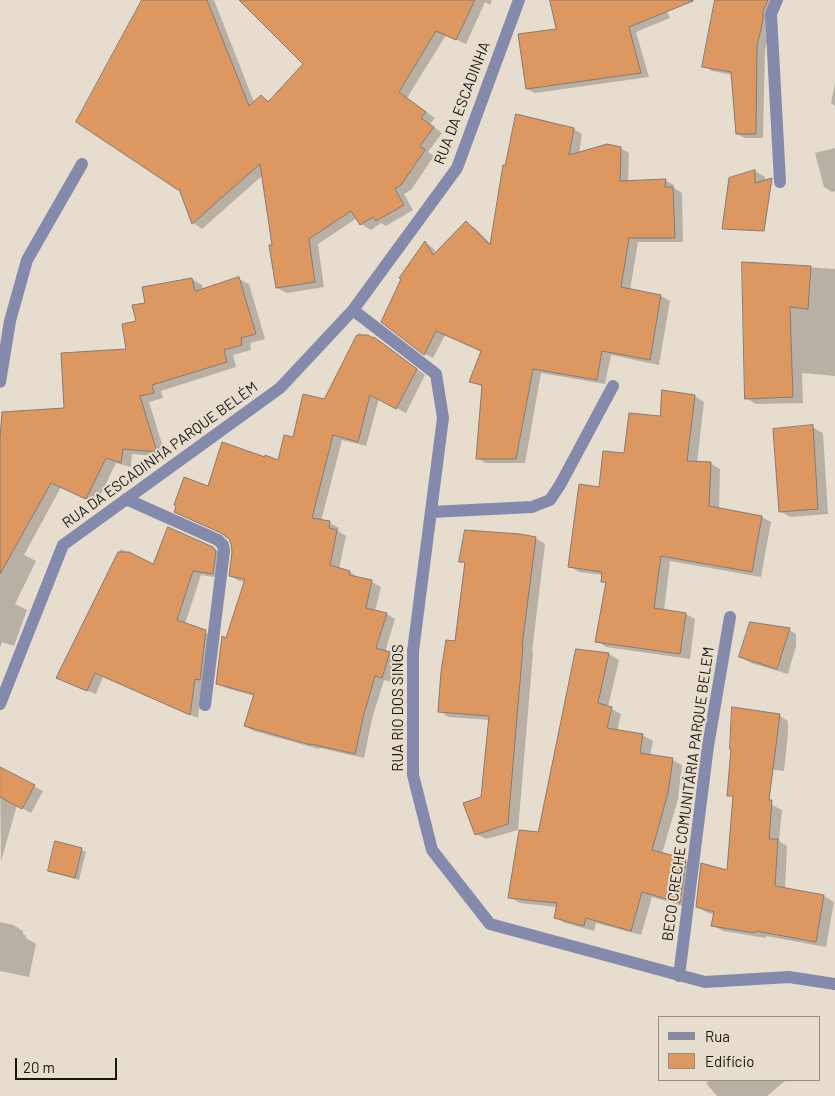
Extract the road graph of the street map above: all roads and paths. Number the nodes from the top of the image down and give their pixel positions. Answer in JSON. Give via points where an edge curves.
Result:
{"nodes":[{"id":1,"x":519,"y":0,"type":"edge"},
{"id":2,"x":777,"y":0,"type":"edge"},
{"id":3,"x":82,"y":164,"type":"dead end"},
{"id":4,"x":780,"y":182,"type":"dead end"},
{"id":5,"x":353,"y":310,"type":"junction"},
{"id":6,"x":0,"y":382,"type":"edge"},
{"id":7,"x":613,"y":386,"type":"dead end"},
{"id":8,"x":126,"y":499,"type":"junction"},
{"id":9,"x":431,"y":512,"type":"junction"},
{"id":10,"x":730,"y":618,"type":"dead end"},
{"id":11,"x":0,"y":704,"type":"edge"},
{"id":12,"x":205,"y":705,"type":"dead end"},
{"id":13,"x":679,"y":976,"type":"junction"},
{"id":14,"x":835,"y":984,"type":"edge"}],
"edges":[{"from":1,"to":5,"type":"street","name":"RUA DA ESCADINHA","via":[[457,168]]},
{"from":2,"to":4,"type":"street","via":[[771,14]]},
{"from":3,"to":6,"type":"street","via":[[27,260],[10,321]]},
{"from":5,"to":8,"type":"street","name":"RUA DA ESCADINHA PARQUE BELÉM","via":[[280,388]]},
{"from":5,"to":9,"type":"street","name":"RUA RIO DOS SINOS","via":[[436,374],[443,418]]},
{"from":7,"to":9,"type":"street","via":[[550,500],[532,506]]},
{"from":8,"to":11,"type":"street","name":"RUA DA ESCADINHA PARQUE BELÉM","via":[[63,545]]},
{"from":8,"to":12,"type":"street","via":[[223,544]]},
{"from":9,"to":13,"type":"street","name":"RUA RIO DOS SINOS","via":[[413,651],[413,775],[432,850],[490,924]]},
{"from":10,"to":13,"type":"street","name":"BECO CRECHE COMUNITÁRIA PARQUE BELEM","via":[[708,746]]},
{"from":13,"to":14,"type":"street","name":"RUA RIO DOS SINOS","via":[[705,982],[789,977]]}]}
